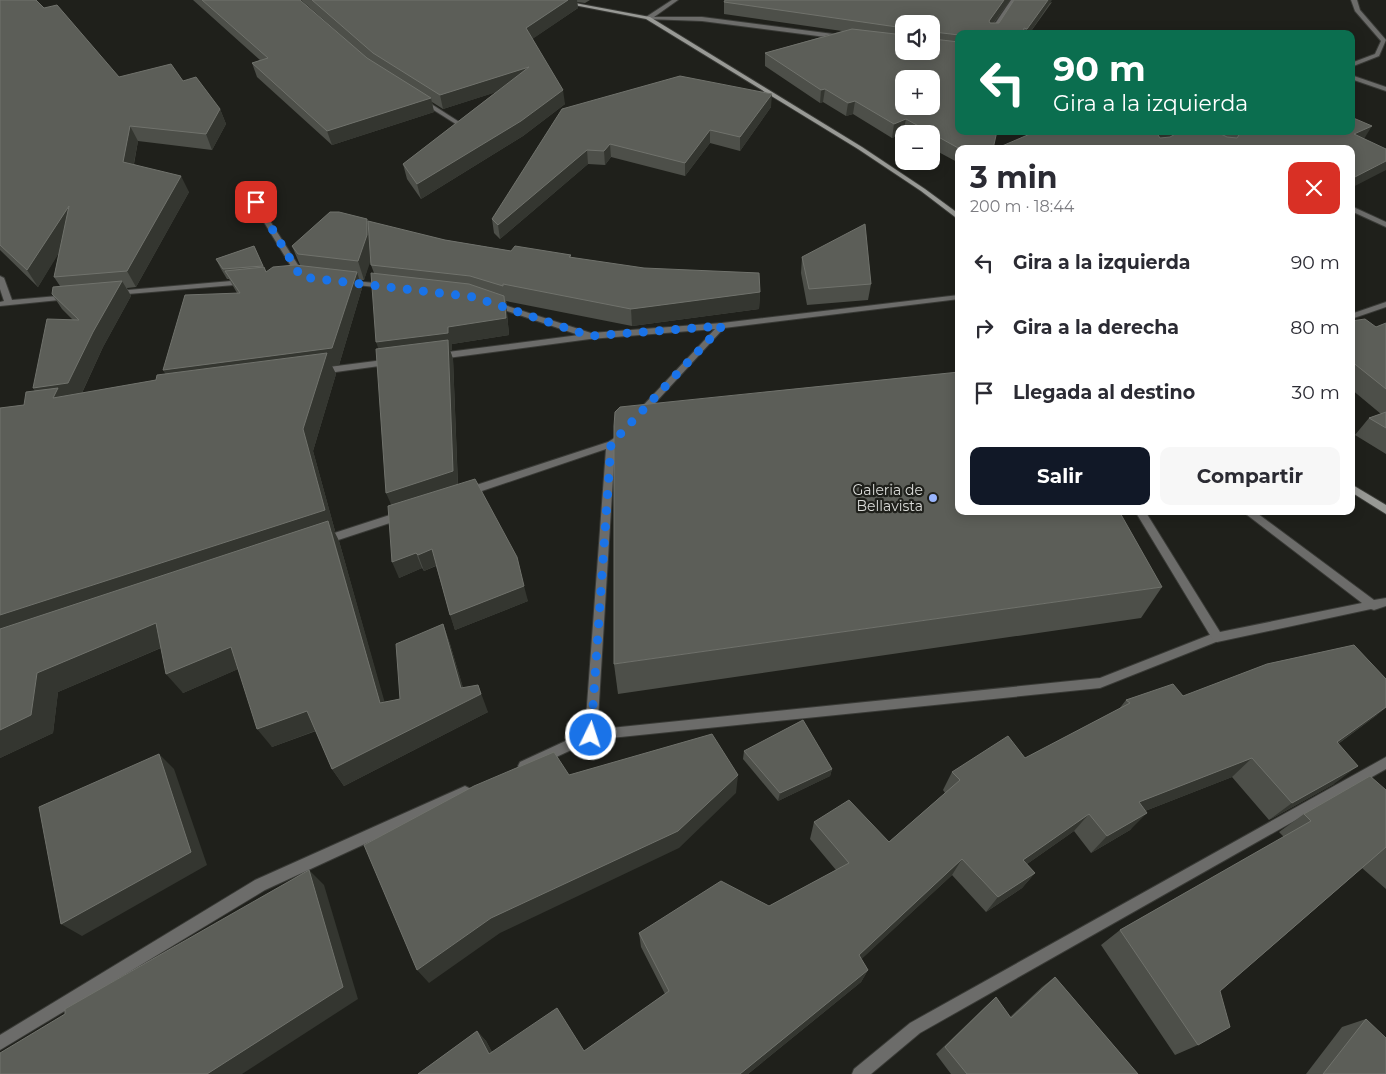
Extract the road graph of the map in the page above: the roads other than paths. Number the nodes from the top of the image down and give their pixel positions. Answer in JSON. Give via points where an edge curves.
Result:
{"nodes":[{"id":1,"x":551,"y":0,"type":"edge"},
{"id":2,"x":675,"y":0,"type":"edge"},
{"id":3,"x":1014,"y":0,"type":"edge"},
{"id":4,"x":1354,"y":0,"type":"edge"},
{"id":5,"x":648,"y":18,"type":"junction"},
{"id":6,"x":994,"y":30,"type":"edge"},
{"id":7,"x":846,"y":37,"type":"edge"},
{"id":8,"x":1355,"y":64,"type":"edge"},
{"id":9,"x":1355,"y":78,"type":"edge"},
{"id":10,"x":1386,"y":89,"type":"edge"},
{"id":11,"x":413,"y":95,"type":"edge"},
{"id":12,"x":461,"y":125,"type":"edge"},
{"id":13,"x":246,"y":188,"type":"dead end"},
{"id":14,"x":1355,"y":210,"type":"edge"},
{"id":15,"x":955,"y":215,"type":"edge"},
{"id":16,"x":1386,"y":225,"type":"edge"},
{"id":17,"x":301,"y":277,"type":"junction"},
{"id":18,"x":0,"y":278,"type":"edge"},
{"id":19,"x":291,"y":278,"type":"edge"},
{"id":20,"x":310,"y":278,"type":"edge"},
{"id":21,"x":252,"y":281,"type":"edge"},
{"id":22,"x":339,"y":281,"type":"edge"},
{"id":23,"x":397,"y":288,"type":"edge"},
{"id":24,"x":106,"y":294,"type":"edge"},
{"id":25,"x":77,"y":297,"type":"edge"},
{"id":26,"x":955,"y":297,"type":"edge"},
{"id":27,"x":483,"y":300,"type":"edge"},
{"id":28,"x":9,"y":303,"type":"junction"},
{"id":29,"x":0,"y":304,"type":"edge"},
{"id":30,"x":1386,"y":304,"type":"edge"},
{"id":31,"x":1355,"y":316,"type":"edge"},
{"id":32,"x":722,"y":326,"type":"junction"},
{"id":33,"x":590,"y":336,"type":"junction"},
{"id":34,"x":432,"y":357,"type":"edge"},
{"id":35,"x":403,"y":361,"type":"edge"},
{"id":36,"x":314,"y":372,"type":"edge"},
{"id":37,"x":611,"y":444,"type":"junction"},
{"id":38,"x":1355,"y":490,"type":"edge"},
{"id":39,"x":461,"y":495,"type":"edge"},
{"id":40,"x":414,"y":510,"type":"edge"},
{"id":41,"x":1386,"y":510,"type":"edge"},
{"id":42,"x":1142,"y":515,"type":"edge"},
{"id":43,"x":1252,"y":515,"type":"edge"},
{"id":44,"x":310,"y":545,"type":"edge"},
{"id":45,"x":1386,"y":602,"type":"edge"},
{"id":46,"x":1374,"y":606,"type":"junction"},
{"id":47,"x":1217,"y":637,"type":"junction"},
{"id":48,"x":591,"y":735,"type":"junction"},
{"id":49,"x":1386,"y":763,"type":"edge"},
{"id":50,"x":510,"y":772,"type":"edge"},
{"id":51,"x":474,"y":788,"type":"edge"},
{"id":52,"x":0,"y":1043,"type":"edge"},
{"id":53,"x":859,"y":1074,"type":"edge"}],
"edges":[{"from":1,"to":5,"type":"main road"},
{"from":2,"to":5,"type":"street"},
{"from":3,"to":6,"type":"street"},
{"from":4,"to":8,"type":"street","via":[[1357,10],[1384,41],[1377,55]]},
{"from":5,"to":7,"type":"street","via":[[702,19]]},
{"from":5,"to":15,"type":"main road","via":[[860,148]]},
{"from":9,"to":10,"type":"street"},
{"from":11,"to":12,"type":"street"},
{"from":13,"to":17,"type":"street"},
{"from":14,"to":16,"type":"street"},
{"from":17,"to":19,"type":"street"},
{"from":17,"to":20,"type":"street"},
{"from":18,"to":28,"type":"street"},
{"from":21,"to":24,"type":"street"},
{"from":22,"to":23,"type":"street"},
{"from":25,"to":28,"type":"street"},
{"from":26,"to":32,"type":"street"},
{"from":27,"to":33,"type":"street"},
{"from":28,"to":29,"type":"street"},
{"from":30,"to":31,"type":"street"},
{"from":32,"to":33,"type":"street"},
{"from":32,"to":37,"type":"street"},
{"from":33,"to":34,"type":"street"},
{"from":35,"to":36,"type":"street"},
{"from":37,"to":39,"type":"street"},
{"from":37,"to":48,"type":"street"},
{"from":38,"to":41,"type":"main road"},
{"from":40,"to":44,"type":"street"},
{"from":42,"to":47,"type":"street"},
{"from":43,"to":46,"type":"street"},
{"from":45,"to":46,"type":"street"},
{"from":46,"to":47,"type":"street"},
{"from":47,"to":48,"type":"street","via":[[1100,683]]},
{"from":48,"to":50,"type":"street"},
{"from":49,"to":53,"type":"street","via":[[915,1028]]},
{"from":51,"to":52,"type":"street","via":[[260,885]]}]}
